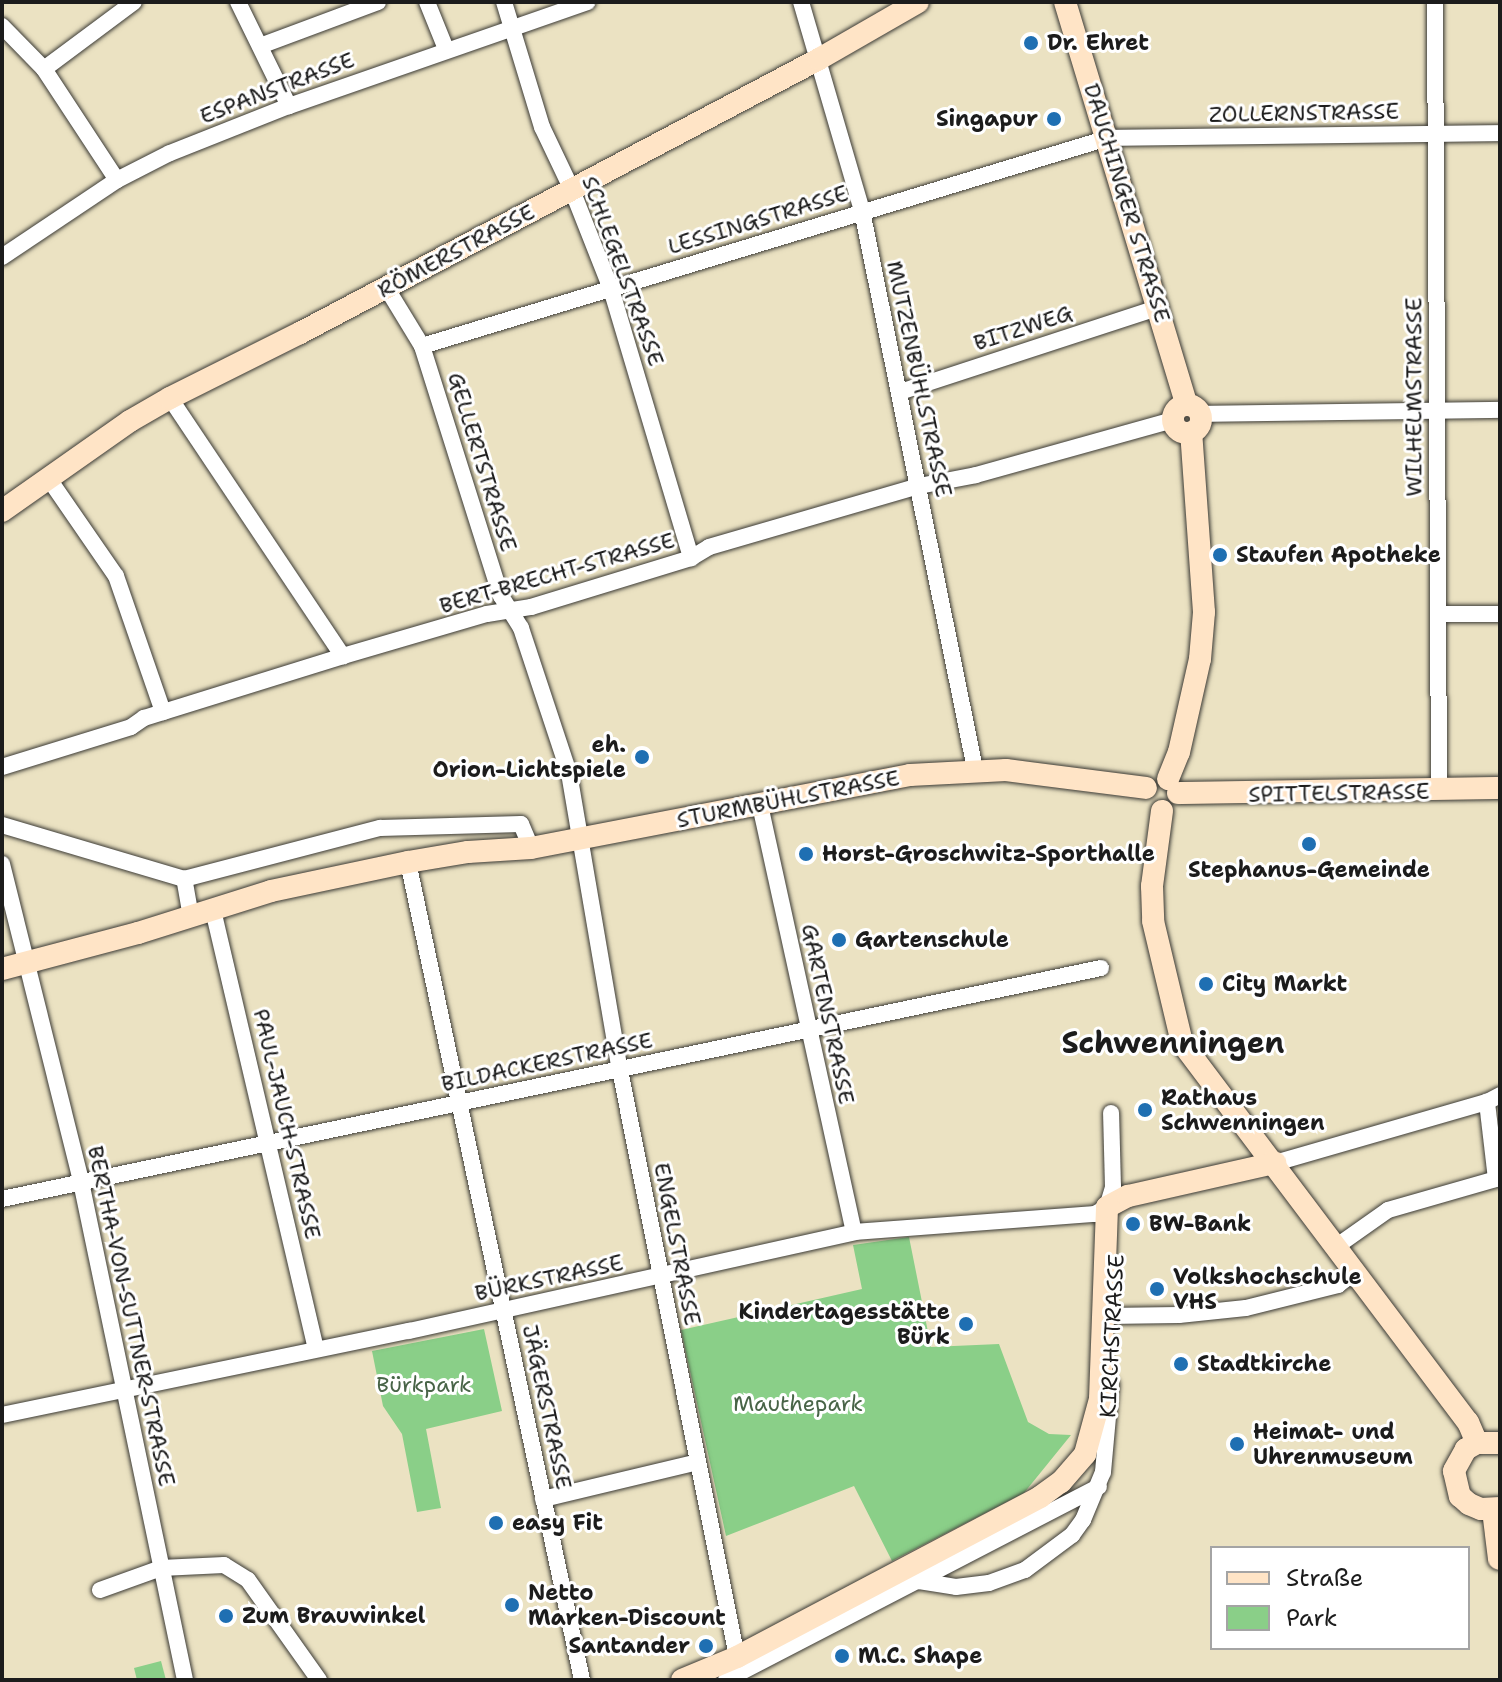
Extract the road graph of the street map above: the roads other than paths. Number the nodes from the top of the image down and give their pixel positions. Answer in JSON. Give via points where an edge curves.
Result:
{"nodes":[{"id":1,"x":134,"y":2,"type":"edge"},
{"id":2,"x":238,"y":2,"type":"edge"},
{"id":3,"x":378,"y":2,"type":"edge"},
{"id":4,"x":427,"y":2,"type":"edge"},
{"id":5,"x":504,"y":2,"type":"edge"},
{"id":6,"x":801,"y":2,"type":"edge"},
{"id":7,"x":918,"y":2,"type":"edge"},
{"id":8,"x":1065,"y":2,"type":"edge"},
{"id":9,"x":1435,"y":2,"type":"edge"},
{"id":10,"x":581,"y":3,"type":"edge"},
{"id":11,"x":2,"y":26,"type":"edge"},
{"id":12,"x":510,"y":26,"type":"junction"},
{"id":13,"x":260,"y":46,"type":"junction"},
{"id":14,"x":446,"y":49,"type":"junction"},
{"id":15,"x":819,"y":59,"type":"junction"},
{"id":16,"x":44,"y":69,"type":"junction"},
{"id":17,"x":289,"y":106,"type":"junction"},
{"id":18,"x":1435,"y":133,"type":"junction"},
{"id":19,"x":1500,"y":133,"type":"edge"},
{"id":20,"x":1108,"y":138,"type":"junction"},
{"id":21,"x":117,"y":180,"type":"junction"},
{"id":22,"x":572,"y":190,"type":"junction"},
{"id":23,"x":862,"y":211,"type":"junction"},
{"id":24,"x":2,"y":257,"type":"edge"},
{"id":25,"x":386,"y":287,"type":"junction"},
{"id":26,"x":611,"y":289,"type":"junction"},
{"id":27,"x":1160,"y":307,"type":"junction"},
{"id":28,"x":422,"y":346,"type":"junction"},
{"id":29,"x":900,"y":392,"type":"junction"},
{"id":30,"x":170,"y":398,"type":"junction"},
{"id":31,"x":1500,"y":410,"type":"edge"},
{"id":32,"x":1435,"y":412,"type":"junction"},
{"id":33,"x":1188,"y":419,"type":"junction"},
{"id":34,"x":49,"y":479,"type":"junction"},
{"id":35,"x":919,"y":486,"type":"junction"},
{"id":36,"x":2,"y":511,"type":"edge"},
{"id":37,"x":691,"y":558,"type":"junction"},
{"id":38,"x":509,"y":609,"type":"junction"},
{"id":39,"x":1439,"y":614,"type":"junction"},
{"id":40,"x":1500,"y":614,"type":"edge"},
{"id":41,"x":343,"y":656,"type":"junction"},
{"id":42,"x":163,"y":712,"type":"junction"},
{"id":43,"x":2,"y":767,"type":"edge"},
{"id":44,"x":975,"y":769,"type":"junction"},
{"id":45,"x":1173,"y":786,"type":"junction"},
{"id":46,"x":1146,"y":788,"type":"junction"},
{"id":47,"x":1500,"y":788,"type":"edge"},
{"id":48,"x":1439,"y":791,"type":"junction"},
{"id":49,"x":760,"y":805,"type":"junction"},
{"id":50,"x":1162,"y":811,"type":"junction"},
{"id":51,"x":2,"y":825,"type":"edge"},
{"id":52,"x":577,"y":838,"type":"junction"},
{"id":53,"x":531,"y":848,"type":"junction"},
{"id":54,"x":408,"y":862,"type":"junction"},
{"id":55,"x":2,"y":864,"type":"edge"},
{"id":56,"x":184,"y":879,"type":"junction"},
{"id":57,"x":213,"y":910,"type":"junction"},
{"id":58,"x":191,"y":917,"type":"junction"},
{"id":59,"x":29,"y":962,"type":"junction"},
{"id":60,"x":1101,"y":968,"type":"dead end"},
{"id":61,"x":2,"y":969,"type":"edge"},
{"id":62,"x":808,"y":1029,"type":"junction"},
{"id":63,"x":620,"y":1070,"type":"junction"},
{"id":64,"x":1494,"y":1099,"type":"edge"},
{"id":65,"x":461,"y":1102,"type":"junction"},
{"id":66,"x":1111,"y":1113,"type":"dead end"},
{"id":67,"x":270,"y":1142,"type":"junction"},
{"id":68,"x":1275,"y":1163,"type":"junction"},
{"id":69,"x":81,"y":1182,"type":"junction"},
{"id":70,"x":2,"y":1199,"type":"edge"},
{"id":71,"x":1112,"y":1204,"type":"junction"},
{"id":72,"x":854,"y":1232,"type":"junction"},
{"id":73,"x":1337,"y":1246,"type":"junction"},
{"id":74,"x":1356,"y":1271,"type":"junction"},
{"id":75,"x":660,"y":1276,"type":"junction"},
{"id":76,"x":504,"y":1310,"type":"junction"},
{"id":77,"x":1110,"y":1316,"type":"junction"},
{"id":78,"x":316,"y":1349,"type":"junction"},
{"id":79,"x":124,"y":1389,"type":"junction"},
{"id":80,"x":1100,"y":1399,"type":"junction"},
{"id":81,"x":2,"y":1415,"type":"edge"},
{"id":82,"x":1477,"y":1443,"type":"junction"},
{"id":83,"x":1500,"y":1443,"type":"edge"},
{"id":84,"x":698,"y":1462,"type":"junction"},
{"id":85,"x":1101,"y":1479,"type":"junction"},
{"id":86,"x":543,"y":1499,"type":"junction"},
{"id":87,"x":1497,"y":1509,"type":"edge"},
{"id":88,"x":1499,"y":1559,"type":"edge"},
{"id":89,"x":161,"y":1568,"type":"junction"},
{"id":90,"x":899,"y":1570,"type":"junction"},
{"id":91,"x":919,"y":1581,"type":"junction"},
{"id":92,"x":100,"y":1590,"type":"dead end"},
{"id":93,"x":737,"y":1673,"type":"edge"},
{"id":94,"x":185,"y":1680,"type":"edge"},
{"id":95,"x":319,"y":1680,"type":"edge"},
{"id":96,"x":582,"y":1680,"type":"edge"},
{"id":97,"x":682,"y":1680,"type":"edge"}],
"edges":[{"from":1,"to":16,"type":"street"},
{"from":2,"to":13,"type":"street"},
{"from":3,"to":13,"type":"street"},
{"from":4,"to":14,"type":"street"},
{"from":5,"to":12,"type":"street","name":"SCHLEGELSTRASSE"},
{"from":6,"to":15,"type":"street","name":"MUTZENBÜHLSTRASSE"},
{"from":7,"to":15,"type":"main road","name":"RÖMERSTRASSE"},
{"from":8,"to":20,"type":"main road","name":"DAUCHINGER STRASSE"},
{"from":9,"to":18,"type":"street","name":"WILHELMSTRASSE"},
{"from":10,"to":12,"type":"street","name":"ESPANSTRASSE"},
{"from":11,"to":16,"type":"street"},
{"from":12,"to":14,"type":"street","name":"ESPANSTRASSE"},
{"from":12,"to":22,"type":"street","name":"SCHLEGELSTRASSE","via":[[542,127]]},
{"from":13,"to":17,"type":"street"},
{"from":14,"to":17,"type":"street","name":"ESPANSTRASSE"},
{"from":15,"to":22,"type":"main road","name":"RÖMERSTRASSE"},
{"from":15,"to":23,"type":"street","name":"MUTZENBÜHLSTRASSE"},
{"from":16,"to":21,"type":"street"},
{"from":17,"to":21,"type":"street","name":"ESPANSTRASSE"},
{"from":18,"to":19,"type":"street","name":"ZOLLERNSTRASSE"},
{"from":18,"to":20,"type":"street","name":"ZOLLERNSTRASSE"},
{"from":18,"to":32,"type":"street","name":"WILHELMSTRASSE"},
{"from":20,"to":23,"type":"street","name":"LESSINGSTRASSE"},
{"from":20,"to":27,"type":"main road","name":"DAUCHINGER STRASSE"},
{"from":21,"to":24,"type":"street","name":"ESPANSTRASSE"},
{"from":22,"to":25,"type":"main road","name":"RÖMERSTRASSE"},
{"from":22,"to":26,"type":"street","name":"SCHLEGELSTRASSE"},
{"from":23,"to":26,"type":"street","name":"LESSINGSTRASSE"},
{"from":23,"to":29,"type":"street","name":"MUTZENBÜHLSTRASSE"},
{"from":25,"to":28,"type":"street","name":"GELLERTSTRASSE"},
{"from":25,"to":30,"type":"main road","name":"RÖMERSTRASSE"},
{"from":26,"to":28,"type":"street","name":"LESSINGSTRASSE"},
{"from":26,"to":37,"type":"street","name":"SCHLEGELSTRASSE"},
{"from":27,"to":29,"type":"street","name":"BITZWEG"},
{"from":27,"to":33,"type":"main road","name":"DAUCHINGER STRASSE"},
{"from":28,"to":38,"type":"street","name":"GELLERTSTRASSE"},
{"from":29,"to":35,"type":"street","name":"MUTZENBÜHLSTRASSE"},
{"from":30,"to":34,"type":"main road","name":"RÖMERSTRASSE"},
{"from":30,"to":41,"type":"street"},
{"from":31,"to":32,"type":"street","name":"BERT-BRECHT-STRASSE"},
{"from":32,"to":33,"type":"street","name":"BERT-BRECHT-STRASSE"},
{"from":32,"to":39,"type":"street","name":"WILHELMSTRASSE"},
{"from":33,"to":35,"type":"street","name":"BERT-BRECHT-STRASSE"},
{"from":33,"to":45,"type":"main road","name":"DAUCHINGER STRASSE","via":[[1204,612],[1200,659]]},
{"from":34,"to":36,"type":"main road","name":"RÖMERSTRASSE"},
{"from":34,"to":42,"type":"street","via":[[116,576]]},
{"from":35,"to":37,"type":"street","name":"BERT-BRECHT-STRASSE","via":[[709,547]]},
{"from":35,"to":44,"type":"street","name":"MUTZENBÜHLSTRASSE"},
{"from":37,"to":38,"type":"street","name":"BERT-BRECHT-STRASSE","via":[[531,607]]},
{"from":38,"to":41,"type":"street","name":"BERT-BRECHT-STRASSE"},
{"from":38,"to":52,"type":"street","name":"GELLERTSTRASSE","via":[[521,628],[569,773]]},
{"from":39,"to":40,"type":"street"},
{"from":39,"to":48,"type":"street","name":"WILHELMSTRASSE"},
{"from":41,"to":42,"type":"street","name":"BERT-BRECHT-STRASSE"},
{"from":42,"to":43,"type":"street","name":"BERT-BRECHT-STRASSE"},
{"from":44,"to":46,"type":"main road","name":"STURMBÜHLSTRASSE"},
{"from":44,"to":49,"type":"main road","name":"STURMBÜHLSTRASSE","via":[[910,775]]},
{"from":45,"to":46,"type":"main road","via":[[1157,779]]},
{"from":45,"to":48,"type":"main road","name":"SPITTELSTRASSE"},
{"from":45,"to":50,"type":"main road","via":[[1173,806]]},
{"from":46,"to":50,"type":"main road","via":[[1149,805]]},
{"from":47,"to":48,"type":"main road","name":"SPITTELSTRASSE"},
{"from":49,"to":52,"type":"main road","name":"STURMBÜHLSTRASSE"},
{"from":49,"to":62,"type":"street","name":"GARTENSTRASSE"},
{"from":50,"to":68,"type":"main road","via":[[1153,921],[1182,1043]]},
{"from":51,"to":56,"type":"street"},
{"from":52,"to":53,"type":"main road","name":"STURMBÜHLSTRASSE"},
{"from":52,"to":63,"type":"street","name":"ENGELSTRASSE"},
{"from":53,"to":54,"type":"main road","name":"STURMBÜHLSTRASSE"},
{"from":53,"to":56,"type":"street","via":[[521,824],[380,828]]},
{"from":54,"to":57,"type":"main road","name":"STURMBÜHLSTRASSE","via":[[271,891]]},
{"from":54,"to":65,"type":"street","name":"JÄGERSTRASSE"},
{"from":55,"to":59,"type":"street","name":"BERTHA-VON-SUTTNER-STRASSE"},
{"from":56,"to":58,"type":"street"},
{"from":57,"to":58,"type":"main road","name":"STURMBÜHLSTRASSE"},
{"from":57,"to":67,"type":"street","name":"PAUL-JAUCH-STRASSE"},
{"from":58,"to":59,"type":"main road","name":"STURMBÜHLSTRASSE"},
{"from":59,"to":61,"type":"main road","name":"STURMBÜHLSTRASSE"},
{"from":59,"to":69,"type":"street","name":"BERTHA-VON-SUTTNER-STRASSE"},
{"from":60,"to":62,"type":"street","name":"BILDACKERSTRASSE"},
{"from":62,"to":63,"type":"street","name":"BILDACKERSTRASSE"},
{"from":62,"to":72,"type":"street","name":"GARTENSTRASSE"},
{"from":63,"to":65,"type":"street","name":"BILDACKERSTRASSE"},
{"from":63,"to":75,"type":"street","name":"ENGELSTRASSE"},
{"from":64,"to":68,"type":"street"},
{"from":64,"to":73,"type":"street","via":[[1496,1179],[1388,1210]]},
{"from":65,"to":67,"type":"street","name":"BILDACKERSTRASSE"},
{"from":65,"to":76,"type":"street","name":"JÄGERSTRASSE"},
{"from":66,"to":71,"type":"street"},
{"from":67,"to":69,"type":"street","name":"BILDACKERSTRASSE"},
{"from":67,"to":78,"type":"street","name":"PAUL-JAUCH-STRASSE"},
{"from":68,"to":71,"type":"main road"},
{"from":68,"to":73,"type":"main road"},
{"from":69,"to":70,"type":"street","name":"BILDACKERSTRASSE"},
{"from":69,"to":79,"type":"street","name":"BERTHA-VON-SUTTNER-STRASSE"},
{"from":71,"to":72,"type":"street","name":"BÜRKSTRASSE","via":[[1095,1214]]},
{"from":71,"to":77,"type":"main road","name":"KIRCHSTRASSE"},
{"from":72,"to":75,"type":"street","name":"BÜRKSTRASSE"},
{"from":73,"to":74,"type":"main road"},
{"from":74,"to":77,"type":"street","via":[[1338,1285],[1246,1308]]},
{"from":74,"to":82,"type":"main road","via":[[1468,1422]]},
{"from":75,"to":76,"type":"street","name":"BÜRKSTRASSE"},
{"from":75,"to":84,"type":"street","name":"ENGELSTRASSE"},
{"from":76,"to":78,"type":"street","name":"BÜRKSTRASSE"},
{"from":76,"to":86,"type":"street","name":"JÄGERSTRASSE"},
{"from":77,"to":80,"type":"main road","name":"KIRCHSTRASSE"},
{"from":77,"to":85,"type":"street","name":"KIRCHSTRASSE"},
{"from":78,"to":79,"type":"street","name":"BÜRKSTRASSE"},
{"from":79,"to":81,"type":"street","name":"BÜRKSTRASSE"},
{"from":79,"to":89,"type":"street","name":"BERTHA-VON-SUTTNER-STRASSE"},
{"from":80,"to":85,"type":"street","name":"KIRCHSTRASSE"},
{"from":80,"to":90,"type":"main road","name":"KIRCHSTRASSE","via":[[1085,1454],[1068,1475],[1040,1497]]},
{"from":82,"to":83,"type":"main road"},
{"from":82,"to":87,"type":"main road","via":[[1458,1459],[1455,1484],[1469,1504]]},
{"from":84,"to":86,"type":"street"},
{"from":84,"to":93,"type":"street","name":"ENGELSTRASSE"},
{"from":85,"to":91,"type":"street"},
{"from":85,"to":91,"type":"street","via":[[1072,1535],[1025,1570],[966,1587]]},
{"from":86,"to":96,"type":"street","name":"JÄGERSTRASSE"},
{"from":87,"to":88,"type":"main road"},
{"from":89,"to":92,"type":"street"},
{"from":89,"to":94,"type":"street","name":"BERTHA-VON-SUTTNER-STRASSE"},
{"from":89,"to":95,"type":"street","via":[[224,1565],[248,1580]]},
{"from":90,"to":91,"type":"street"},
{"from":90,"to":93,"type":"main road"},
{"from":91,"to":93,"type":"street"},
{"from":93,"to":97,"type":"main road"}]}
